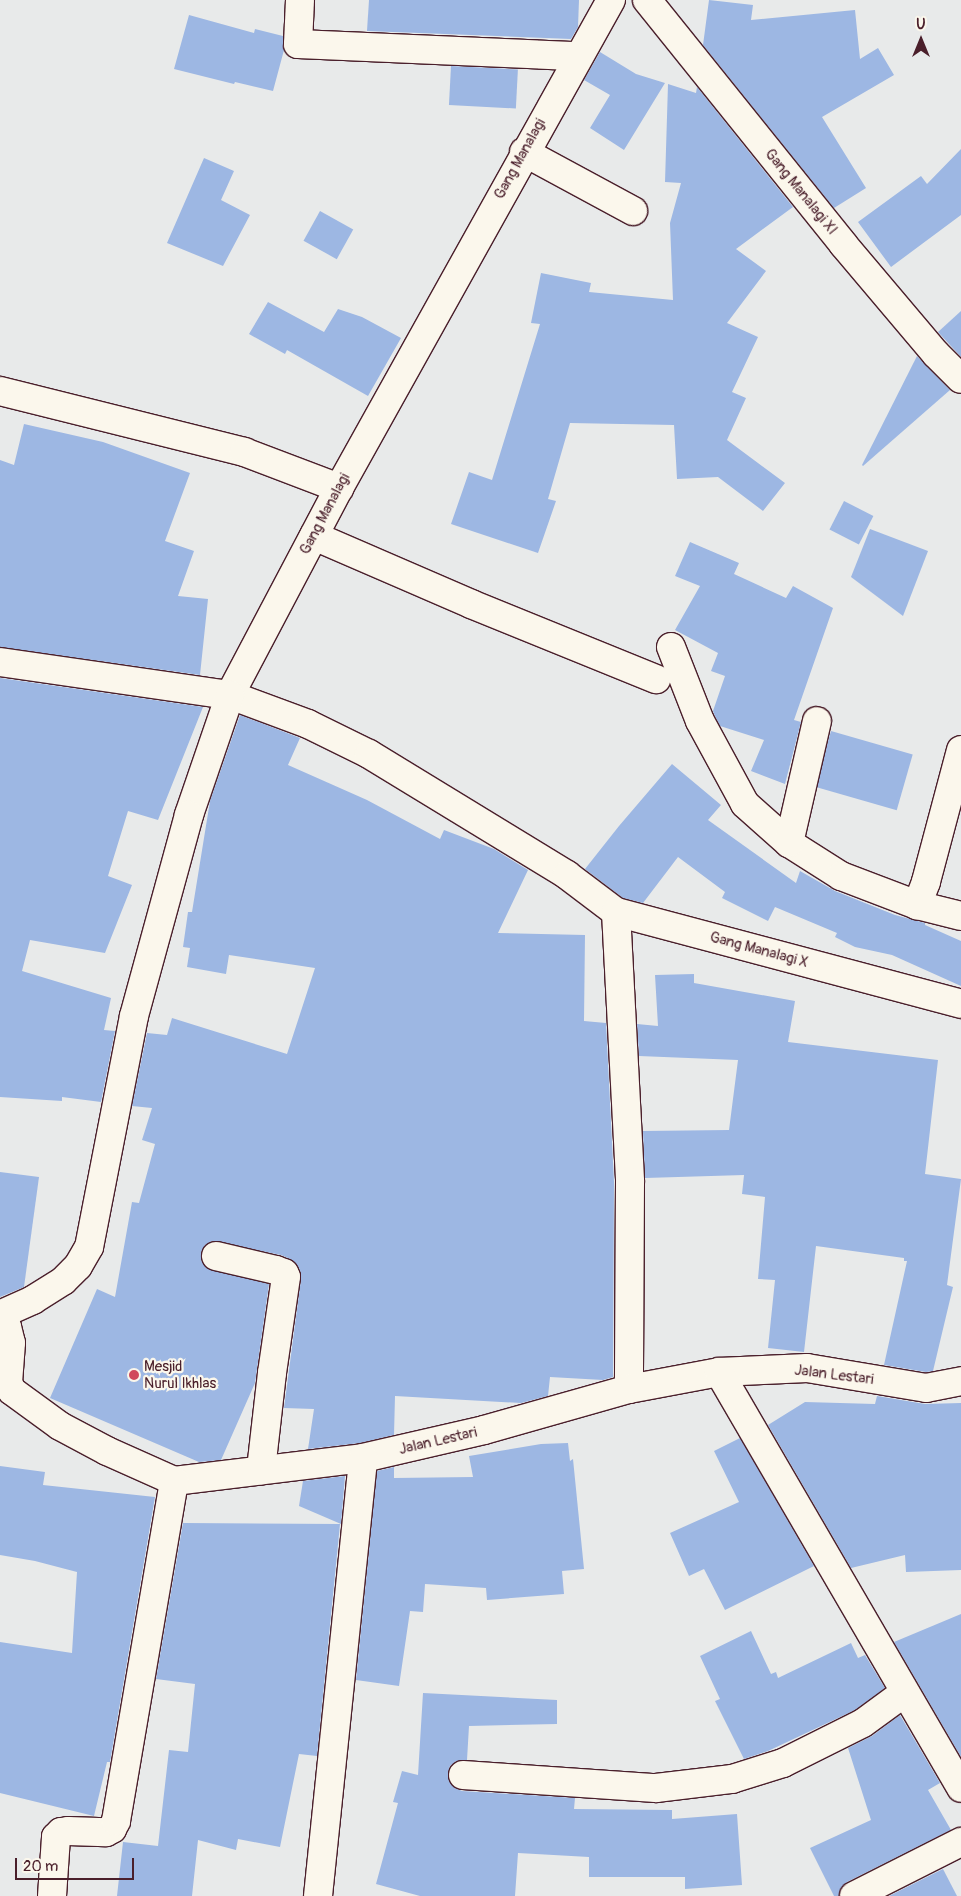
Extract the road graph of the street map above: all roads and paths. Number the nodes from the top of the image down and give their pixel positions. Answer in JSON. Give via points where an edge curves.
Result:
{"nodes":[{"id":1,"x":300,"y":0,"type":"edge"},
{"id":2,"x":610,"y":0,"type":"edge"},
{"id":3,"x":647,"y":0,"type":"edge"},
{"id":4,"x":578,"y":56,"type":"junction"},
{"id":5,"x":524,"y":152,"type":"junction"},
{"id":6,"x":633,"y":211,"type":"dead end"},
{"id":7,"x":961,"y":379,"type":"edge"},
{"id":8,"x":0,"y":391,"type":"edge"},
{"id":9,"x":339,"y":488,"type":"junction"},
{"id":10,"x":314,"y":536,"type":"junction"},
{"id":11,"x":671,"y":647,"type":"dead end"},
{"id":12,"x":0,"y":662,"type":"edge"},
{"id":13,"x":656,"y":679,"type":"dead end"},
{"id":14,"x":230,"y":695,"type":"junction"},
{"id":15,"x":817,"y":721,"type":"dead end"},
{"id":16,"x":961,"y":750,"type":"edge"},
{"id":17,"x":789,"y":843,"type":"junction"},
{"id":18,"x":917,"y":905,"type":"junction"},
{"id":19,"x":616,"y":912,"type":"junction"},
{"id":20,"x":961,"y":916,"type":"edge"},
{"id":21,"x":961,"y":1004,"type":"edge"},
{"id":22,"x":216,"y":1256,"type":"dead end"},
{"id":23,"x":0,"y":1314,"type":"edge"},
{"id":24,"x":719,"y":1372,"type":"junction"},
{"id":25,"x":961,"y":1382,"type":"edge"},
{"id":26,"x":629,"y":1389,"type":"junction"},
{"id":27,"x":363,"y":1458,"type":"junction"},
{"id":28,"x":261,"y":1470,"type":"junction"},
{"id":29,"x":174,"y":1481,"type":"junction"},
{"id":30,"x":904,"y":1693,"type":"junction"},
{"id":31,"x":463,"y":1775,"type":"dead end"},
{"id":32,"x":961,"y":1788,"type":"edge"},
{"id":33,"x":961,"y":1842,"type":"edge"},
{"id":34,"x":52,"y":1896,"type":"edge"},
{"id":35,"x":318,"y":1896,"type":"edge"},
{"id":36,"x":854,"y":1896,"type":"edge"}],
"edges":[{"from":1,"to":4,"type":"street","via":[[298,44]]},
{"from":2,"to":4,"type":"street","name":"Gang Manalagi"},
{"from":3,"to":7,"type":"street","name":"Gang Manalagi XI","via":[[843,244]]},
{"from":4,"to":5,"type":"street","name":"Gang Manalagi"},
{"from":5,"to":6,"type":"street"},
{"from":5,"to":9,"type":"street","name":"Gang Manalagi"},
{"from":8,"to":9,"type":"street","via":[[244,452]]},
{"from":9,"to":10,"type":"street","name":"Gang Manalagi"},
{"from":10,"to":13,"type":"street"},
{"from":10,"to":14,"type":"street","name":"Gang Manalagi"},
{"from":11,"to":17,"type":"street","via":[[700,721],[745,804]]},
{"from":12,"to":14,"type":"street"},
{"from":14,"to":19,"type":"street","name":"Gang Manalagi X","via":[[308,724],[369,754],[567,875]]},
{"from":14,"to":23,"type":"street","name":"Gang Manalagi","via":[[189,815],[134,1016],[89,1247],[64,1281],[33,1300]]},
{"from":15,"to":17,"type":"street"},
{"from":16,"to":18,"type":"street"},
{"from":17,"to":18,"type":"street","via":[[841,876]]},
{"from":18,"to":20,"type":"street"},
{"from":19,"to":21,"type":"street","name":"Gang Manalagi X"},
{"from":19,"to":26,"type":"street","via":[[630,1182]]},
{"from":22,"to":28,"type":"street","via":[[276,1270],[284,1273],[286,1278]]},
{"from":23,"to":29,"type":"street","via":[[11,1343],[8,1383],[12,1391],[60,1426]]},
{"from":24,"to":25,"type":"street","name":"Jalan Lestari","via":[[807,1368],[926,1388]]},
{"from":24,"to":26,"type":"street","name":"Jalan Lestari"},
{"from":24,"to":30,"type":"street"},
{"from":26,"to":27,"type":"street","name":"Jalan Lestari","via":[[484,1430]]},
{"from":27,"to":28,"type":"street","name":"Jalan Lestari"},
{"from":27,"to":35,"type":"street"},
{"from":28,"to":29,"type":"street","name":"Jalan Lestari"},
{"from":29,"to":34,"type":"street","via":[[116,1821],[106,1832],[68,1830],[56,1837]]},
{"from":30,"to":31,"type":"street","via":[[846,1732],[783,1763],[732,1778],[656,1788]]},
{"from":30,"to":32,"type":"street"},
{"from":33,"to":36,"type":"street"}]}
